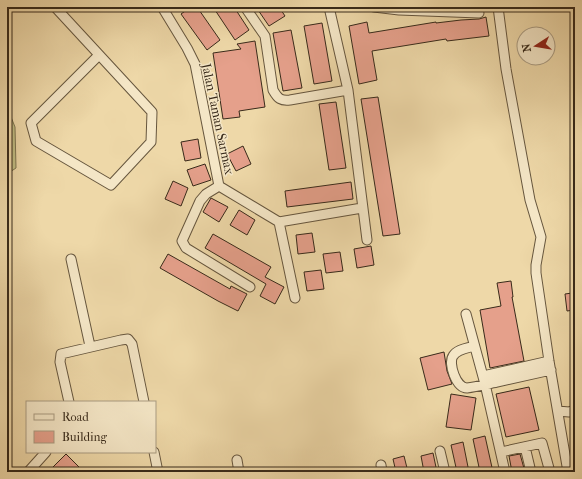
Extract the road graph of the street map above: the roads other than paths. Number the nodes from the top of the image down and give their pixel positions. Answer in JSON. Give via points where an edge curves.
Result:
{"nodes":[{"id":1,"x":55,"y":7,"type":"edge"},
{"id":2,"x":162,"y":7,"type":"edge"},
{"id":3,"x":245,"y":7,"type":"edge"},
{"id":4,"x":328,"y":7,"type":"edge"},
{"id":5,"x":374,"y":7,"type":"edge"},
{"id":6,"x":498,"y":7,"type":"edge"},
{"id":7,"x":479,"y":13,"type":"dead end"},
{"id":8,"x":99,"y":54,"type":"junction"},
{"id":9,"x":348,"y":90,"type":"junction"},
{"id":10,"x":219,"y":186,"type":"junction"},
{"id":11,"x":362,"y":208,"type":"junction"},
{"id":12,"x":279,"y":222,"type":"junction"},
{"id":13,"x":367,"y":240,"type":"dead end"},
{"id":14,"x":71,"y":258,"type":"dead end"},
{"id":15,"x":250,"y":287,"type":"dead end"},
{"id":16,"x":295,"y":298,"type":"dead end"},
{"id":17,"x":466,"y":314,"type":"dead end"},
{"id":18,"x":90,"y":346,"type":"junction"},
{"id":19,"x":474,"y":346,"type":"junction"},
{"id":20,"x":550,"y":366,"type":"junction"},
{"id":21,"x":484,"y":380,"type":"junction"},
{"id":22,"x":70,"y":401,"type":"edge"},
{"id":23,"x":144,"y":401,"type":"edge"},
{"id":24,"x":575,"y":410,"type":"edge"},
{"id":25,"x":558,"y":412,"type":"junction"},
{"id":26,"x":525,"y":447,"type":"junction"},
{"id":27,"x":440,"y":451,"type":"dead end"},
{"id":28,"x":501,"y":452,"type":"junction"},
{"id":29,"x":45,"y":453,"type":"edge"},
{"id":30,"x":154,"y":453,"type":"edge"},
{"id":31,"x":237,"y":460,"type":"dead end"},
{"id":32,"x":28,"y":472,"type":"edge"},
{"id":33,"x":158,"y":472,"type":"edge"},
{"id":34,"x":240,"y":472,"type":"edge"},
{"id":35,"x":445,"y":472,"type":"edge"},
{"id":36,"x":505,"y":472,"type":"edge"},
{"id":37,"x":531,"y":472,"type":"edge"},
{"id":38,"x":550,"y":472,"type":"edge"},
{"id":39,"x":568,"y":472,"type":"edge"}],
"edges":[{"from":1,"to":8,"type":"street"},
{"from":2,"to":10,"type":"street","name":"Jalan Taman Sarmax","via":[[195,64]]},
{"from":3,"to":9,"type":"street","via":[[265,36],[273,90],[277,97],[282,101]]},
{"from":4,"to":9,"type":"street"},
{"from":5,"to":7,"type":"street"},
{"from":6,"to":20,"type":"street","via":[[506,69],[530,200],[541,237],[536,274]]},
{"from":8,"to":8,"type":"street","via":[[152,112],[151,142],[111,185],[36,140],[31,123]]},
{"from":9,"to":11,"type":"street"},
{"from":10,"to":12,"type":"street","name":"Jalan Taman Sarmax"},
{"from":10,"to":15,"type":"street","via":[[200,201],[182,241],[186,248]]},
{"from":11,"to":12,"type":"street"},
{"from":11,"to":13,"type":"street"},
{"from":12,"to":16,"type":"street"},
{"from":14,"to":18,"type":"street"},
{"from":17,"to":19,"type":"street"},
{"from":18,"to":22,"type":"street","via":[[61,354],[60,362]]},
{"from":18,"to":23,"type":"street","via":[[121,340],[128,340],[132,344]]},
{"from":19,"to":21,"type":"street"},
{"from":19,"to":21,"type":"street","via":[[456,351],[451,363],[457,383],[461,387],[466,388]]},
{"from":20,"to":21,"type":"street"},
{"from":20,"to":25,"type":"street"},
{"from":21,"to":28,"type":"street"},
{"from":24,"to":25,"type":"street"},
{"from":25,"to":39,"type":"street"},
{"from":26,"to":28,"type":"street"},
{"from":26,"to":37,"type":"street"},
{"from":26,"to":38,"type":"street","via":[[542,443]]},
{"from":27,"to":35,"type":"street"},
{"from":28,"to":36,"type":"street"},
{"from":29,"to":32,"type":"street"},
{"from":30,"to":33,"type":"street"},
{"from":31,"to":34,"type":"street"}]}
